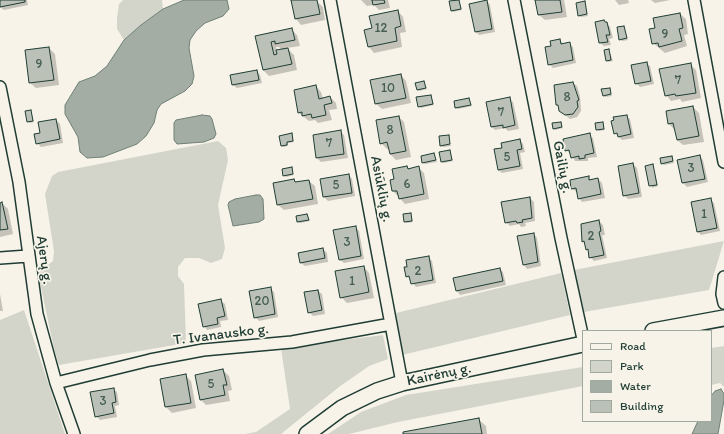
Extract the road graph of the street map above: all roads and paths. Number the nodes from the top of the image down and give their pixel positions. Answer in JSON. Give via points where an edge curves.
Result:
{"nodes":[{"id":1,"x":330,"y":0,"type":"edge"},
{"id":2,"x":514,"y":0,"type":"edge"},
{"id":3,"x":694,"y":0,"type":"edge"},
{"id":4,"x":0,"y":87,"type":"edge"},
{"id":5,"x":724,"y":162,"type":"edge"},
{"id":6,"x":28,"y":256,"type":"junction"},
{"id":7,"x":0,"y":258,"type":"edge"},
{"id":8,"x":724,"y":277,"type":"edge"},
{"id":9,"x":724,"y":303,"type":"edge"},
{"id":10,"x":724,"y":318,"type":"edge"},
{"id":11,"x":391,"y":324,"type":"junction"},
{"id":12,"x":659,"y":330,"type":"edge"},
{"id":13,"x":582,"y":333,"type":"edge"},
{"id":14,"x":582,"y":344,"type":"edge"},
{"id":15,"x":56,"y":383,"type":"junction"},
{"id":16,"x":402,"y":383,"type":"junction"},
{"id":17,"x":74,"y":434,"type":"edge"},
{"id":18,"x":308,"y":434,"type":"edge"}],
"edges":[{"from":1,"to":11,"type":"street","name":"Asiūklių g."},
{"from":2,"to":13,"type":"street","name":"Gailių g."},
{"from":3,"to":5,"type":"street"},
{"from":4,"to":6,"type":"street","name":"Ajerų g.","via":[[19,182]]},
{"from":6,"to":7,"type":"street"},
{"from":6,"to":15,"type":"street","name":"Ajerų g.","via":[[37,314]]},
{"from":8,"to":9,"type":"street"},
{"from":10,"to":12,"type":"main road"},
{"from":11,"to":15,"type":"street","name":"T. Ivanausko g.","via":[[292,342],[203,350]]},
{"from":11,"to":16,"type":"street","name":"Asiūklių g."},
{"from":14,"to":16,"type":"main road","name":"Kairėnų g."},
{"from":15,"to":17,"type":"street","name":"Ajerų g."},
{"from":16,"to":18,"type":"main road","name":"Kairėnų g.","via":[[377,391],[342,408]]}]}
